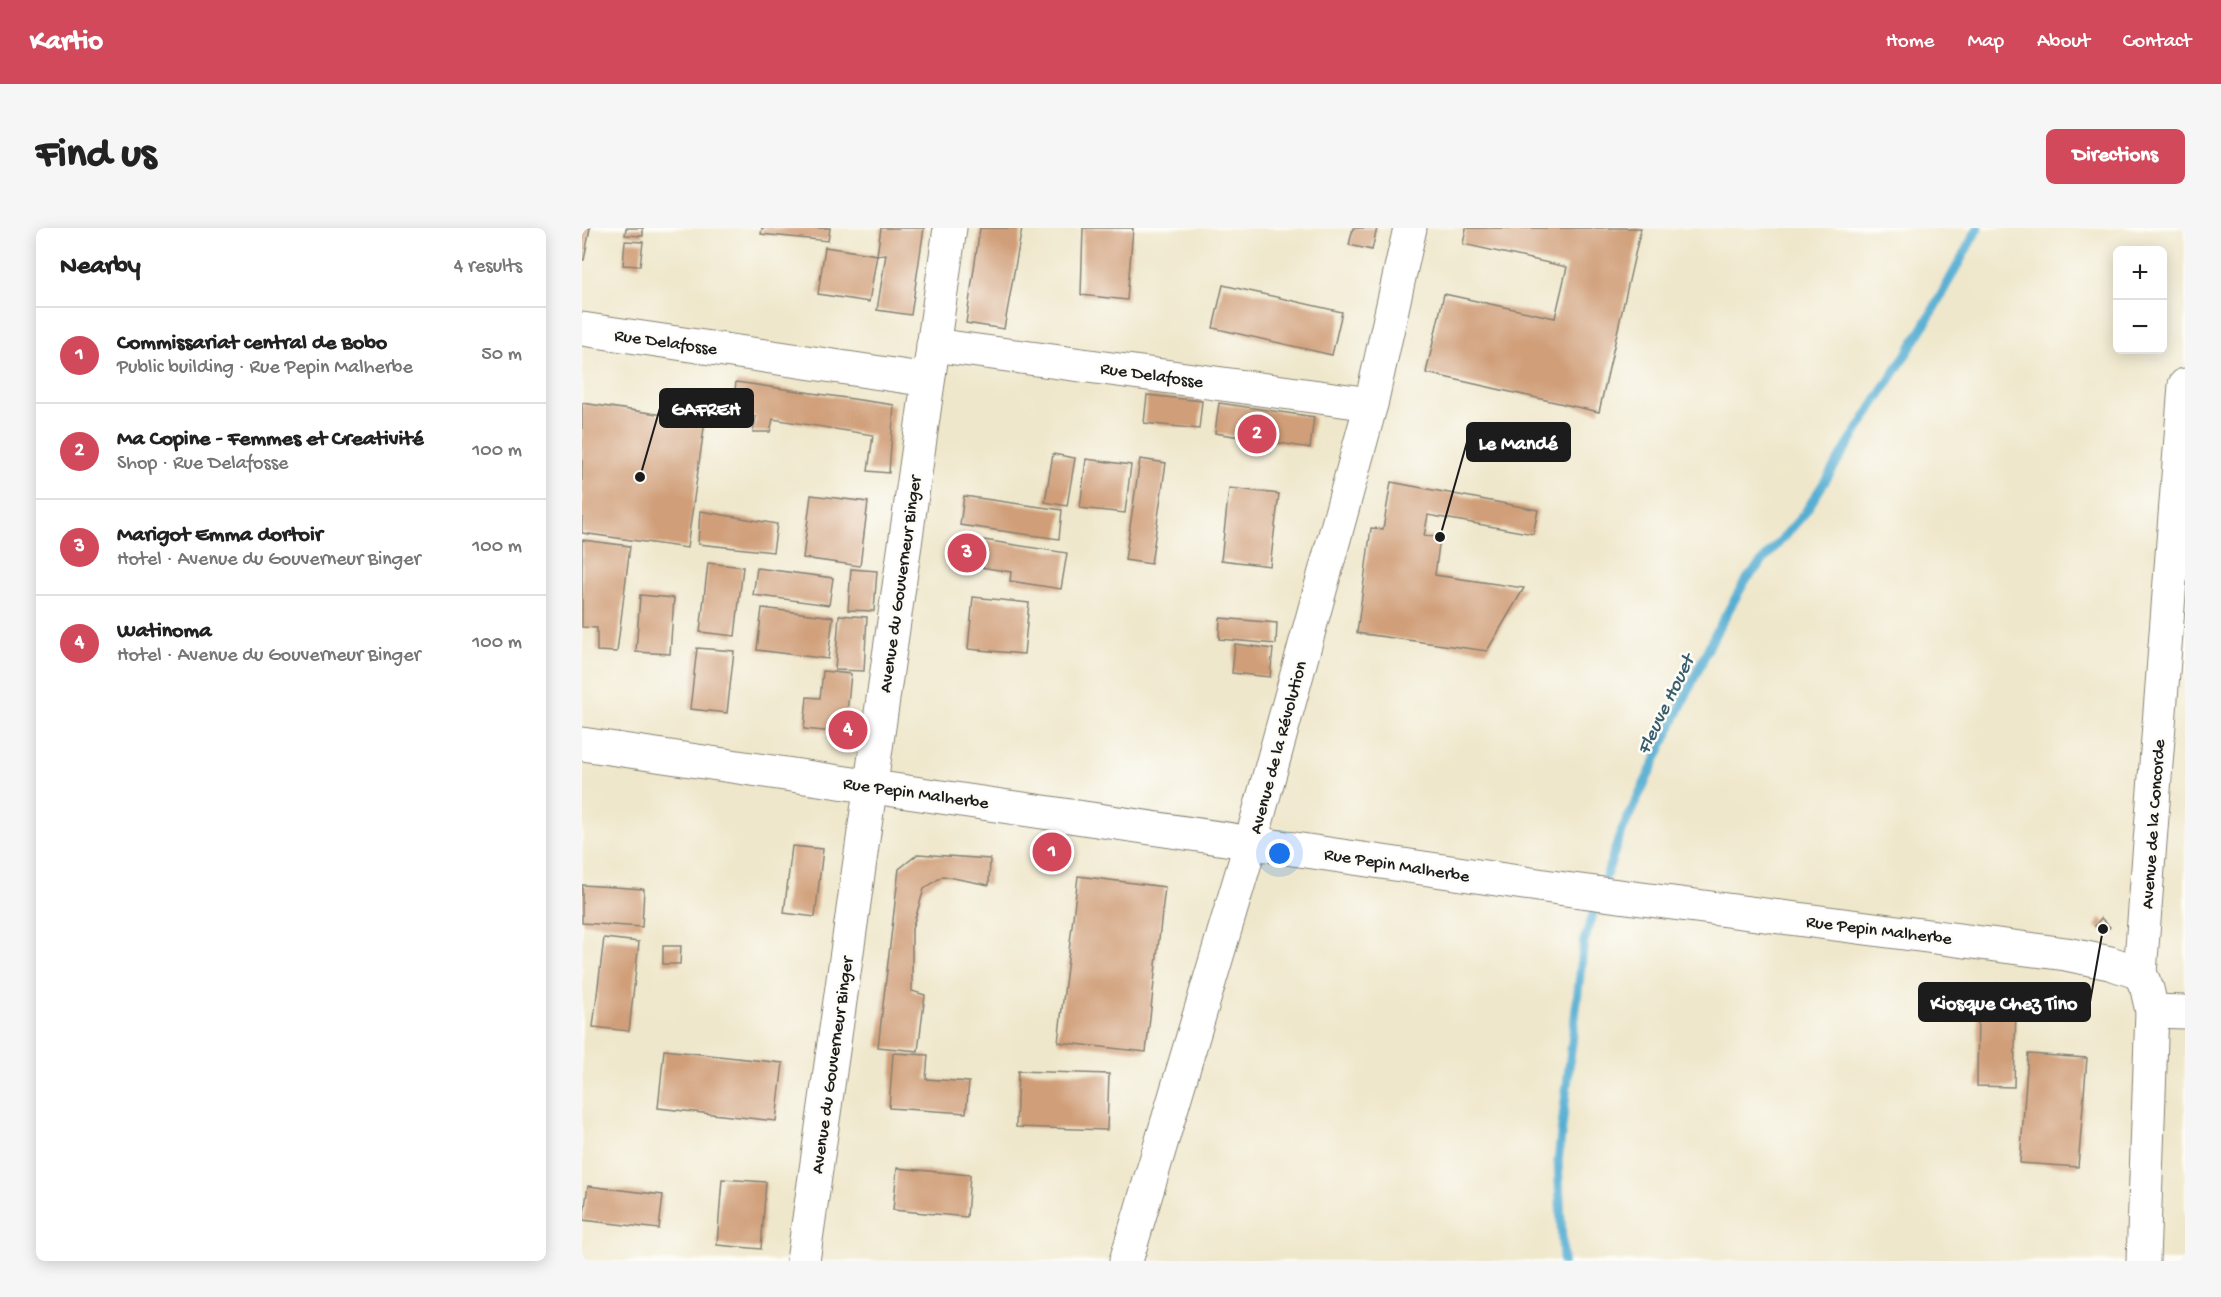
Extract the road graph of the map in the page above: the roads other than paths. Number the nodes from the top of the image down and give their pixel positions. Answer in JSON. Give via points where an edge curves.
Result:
{"nodes":[{"id":1,"x":950,"y":228,"type":"edge"},
{"id":2,"x":1410,"y":228,"type":"edge"},
{"id":3,"x":582,"y":329,"type":"edge"},
{"id":4,"x":933,"y":345,"type":"junction"},
{"id":5,"x":928,"y":380,"type":"junction"},
{"id":6,"x":2185,"y":385,"type":"edge"},
{"id":7,"x":1371,"y":404,"type":"junction"},
{"id":8,"x":2175,"y":646,"type":"edge"},
{"id":9,"x":582,"y":744,"type":"edge"},
{"id":10,"x":871,"y":785,"type":"junction"},
{"id":11,"x":1251,"y":842,"type":"junction"},
{"id":12,"x":2140,"y":973,"type":"junction"},
{"id":13,"x":2152,"y":1011,"type":"junction"},
{"id":14,"x":2185,"y":1012,"type":"edge"},
{"id":15,"x":803,"y":1261,"type":"edge"},
{"id":16,"x":1126,"y":1261,"type":"edge"},
{"id":17,"x":2143,"y":1261,"type":"edge"}],
"edges":[{"from":1,"to":4,"type":"street","name":"Avenue du Gouverneur Binger"},
{"from":2,"to":7,"type":"street","name":"Avenue de la Révolution"},
{"from":3,"to":5,"type":"street","name":"Rue Delafosse"},
{"from":4,"to":5,"type":"street","name":"Avenue du Gouverneur Binger"},
{"from":4,"to":7,"type":"street","name":"Rue Delafosse"},
{"from":5,"to":10,"type":"street","name":"Avenue du Gouverneur Binger"},
{"from":6,"to":8,"type":"street","name":"Avenue de la Concorde"},
{"from":7,"to":11,"type":"street","name":"Avenue de la Révolution"},
{"from":8,"to":12,"type":"street","name":"Avenue de la Concorde"},
{"from":9,"to":10,"type":"street","name":"Rue Pepin Malherbe"},
{"from":10,"to":11,"type":"street","name":"Rue Pepin Malherbe"},
{"from":10,"to":15,"type":"street","name":"Avenue du Gouverneur Binger"},
{"from":11,"to":12,"type":"street","name":"Rue Pepin Malherbe","via":[[1565,889],[2066,954]]},
{"from":11,"to":16,"type":"street","name":"Avenue de la Révolution"},
{"from":12,"to":13,"type":"street","name":"Avenue de la Concorde"},
{"from":13,"to":14,"type":"street"},
{"from":13,"to":17,"type":"street","name":"Avenue de la Concorde"}]}
